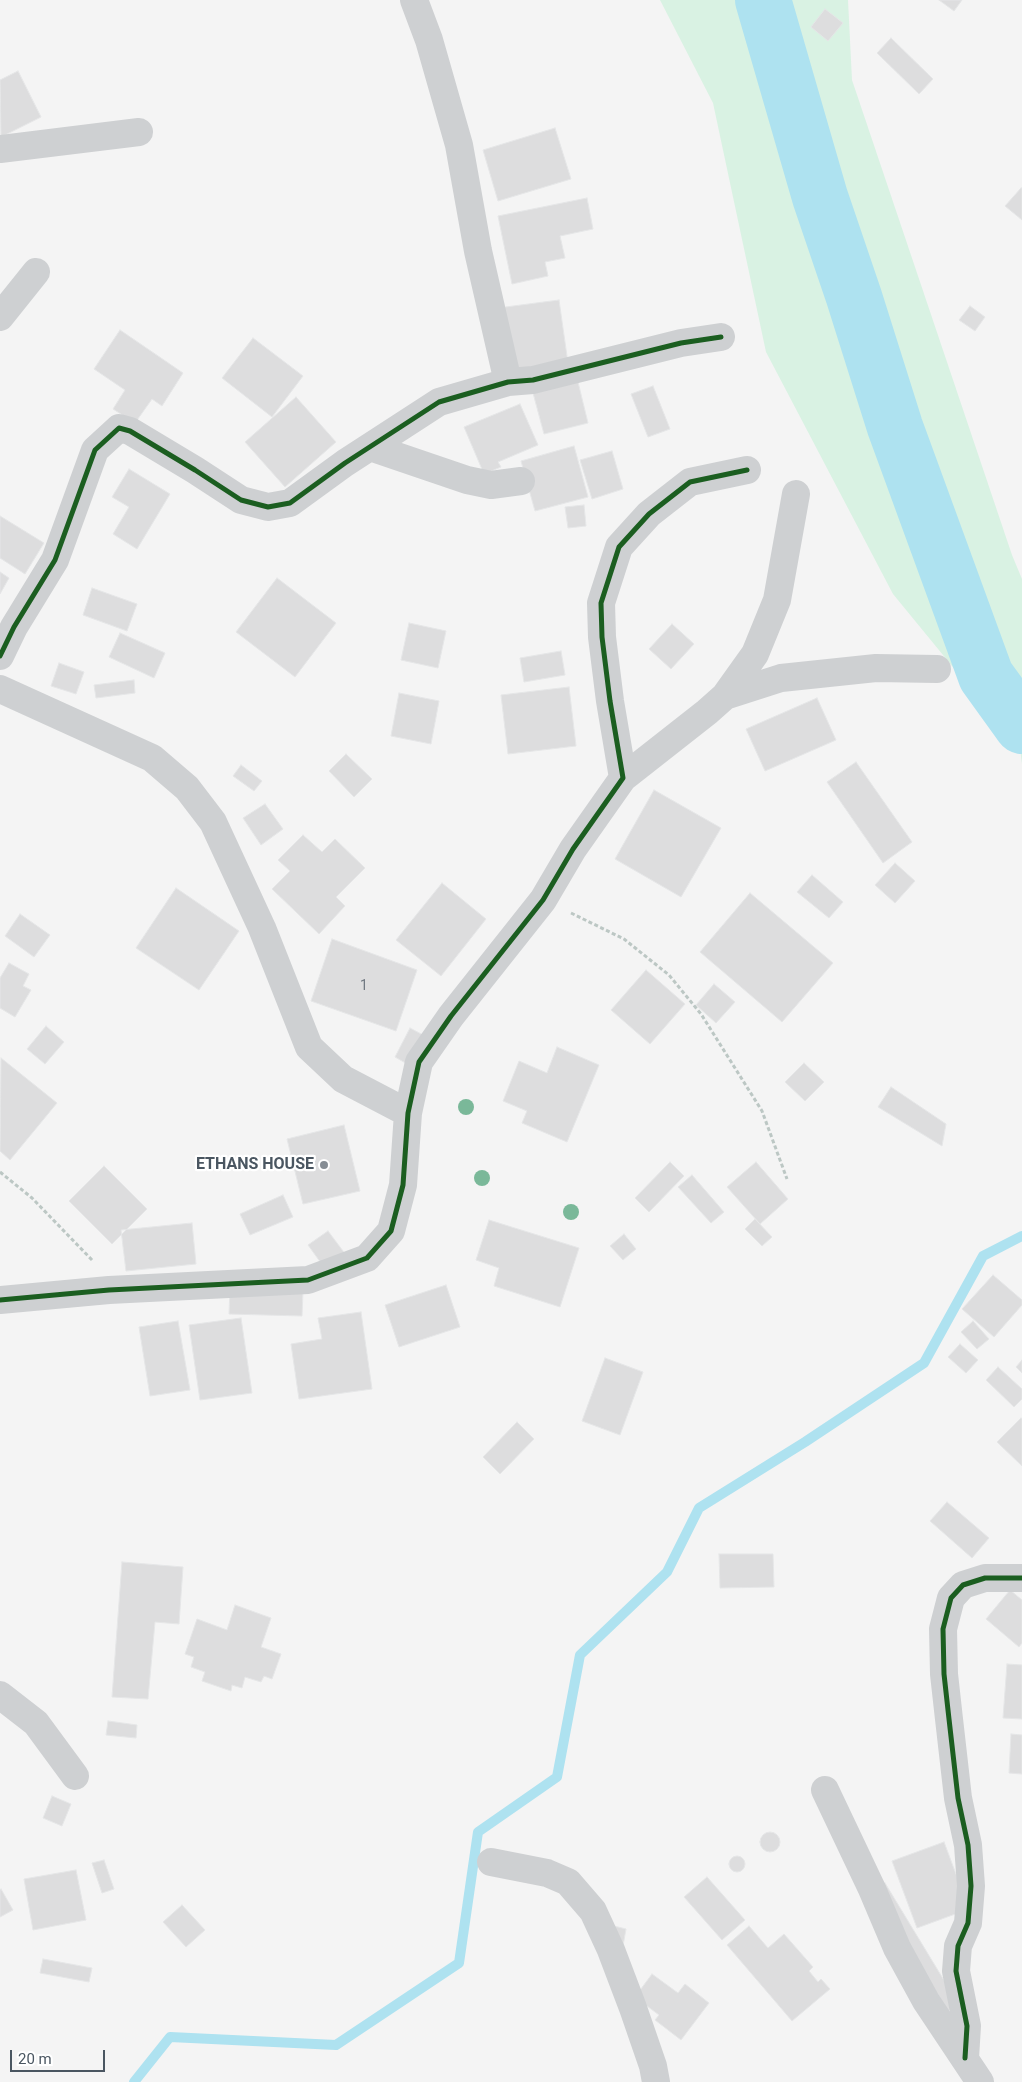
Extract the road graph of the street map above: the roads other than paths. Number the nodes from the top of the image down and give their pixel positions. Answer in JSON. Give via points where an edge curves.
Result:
{"nodes":[{"id":1,"x":414,"y":0,"type":"edge"},
{"id":2,"x":139,"y":132,"type":"dead end"},
{"id":3,"x":0,"y":149,"type":"edge"},
{"id":4,"x":36,"y":272,"type":"dead end"},
{"id":5,"x":0,"y":317,"type":"edge"},
{"id":6,"x":721,"y":337,"type":"dead end"},
{"id":7,"x":508,"y":382,"type":"junction"},
{"id":8,"x":370,"y":447,"type":"junction"},
{"id":9,"x":747,"y":470,"type":"dead end"},
{"id":10,"x":521,"y":481,"type":"dead end"},
{"id":11,"x":796,"y":494,"type":"dead end"},
{"id":12,"x":0,"y":656,"type":"edge"},
{"id":13,"x":937,"y":669,"type":"dead end"},
{"id":14,"x":0,"y":690,"type":"edge"},
{"id":15,"x":725,"y":696,"type":"junction"},
{"id":16,"x":623,"y":778,"type":"junction"},
{"id":17,"x":408,"y":1113,"type":"junction"},
{"id":18,"x":0,"y":1300,"type":"edge"},
{"id":19,"x":1022,"y":1578,"type":"edge"},
{"id":20,"x":0,"y":1695,"type":"edge"},
{"id":21,"x":75,"y":1776,"type":"dead end"},
{"id":22,"x":825,"y":1790,"type":"dead end"},
{"id":23,"x":491,"y":1862,"type":"dead end"},
{"id":24,"x":966,"y":2058,"type":"junction"},
{"id":25,"x":656,"y":2082,"type":"edge"},
{"id":26,"x":980,"y":2082,"type":"edge"}],
"edges":[{"from":1,"to":7,"type":"street","via":[[459,145],[478,251]]},
{"from":2,"to":3,"type":"street"},
{"from":4,"to":5,"type":"street"},
{"from":6,"to":7,"type":"street","via":[[533,380]]},
{"from":7,"to":8,"type":"street","via":[[439,402]]},
{"from":8,"to":10,"type":"street","via":[[467,480],[491,485]]},
{"from":8,"to":12,"type":"street","via":[[290,503],[268,507],[241,500],[130,431],[119,428],[95,450],[55,560]]},
{"from":9,"to":16,"type":"street","via":[[690,482],[649,514],[619,547],[601,603],[610,701]]},
{"from":11,"to":15,"type":"street","via":[[777,600],[756,654]]},
{"from":13,"to":15,"type":"street","via":[[876,668],[781,678]]},
{"from":14,"to":17,"type":"street","via":[[152,758],[187,788],[213,822],[262,928],[309,1047],[343,1079]]},
{"from":15,"to":16,"type":"street"},
{"from":16,"to":17,"type":"street","via":[[573,849],[543,900],[451,1016],[419,1062]]},
{"from":17,"to":18,"type":"street","via":[[401,1194],[390,1231],[367,1258],[308,1280],[109,1290]]},
{"from":19,"to":24,"type":"street","via":[[985,1578],[963,1585],[952,1598],[943,1629],[948,1719],[958,1798],[968,1845],[971,1886],[968,1923],[958,1946],[956,1971],[967,2026]]},
{"from":20,"to":21,"type":"street","via":[[36,1723]]},
{"from":22,"to":24,"type":"street","via":[[897,1948],[926,2001]]},
{"from":23,"to":25,"type":"street","via":[[547,1873],[568,1882],[593,1911],[633,2008]]},
{"from":24,"to":26,"type":"street"}]}
